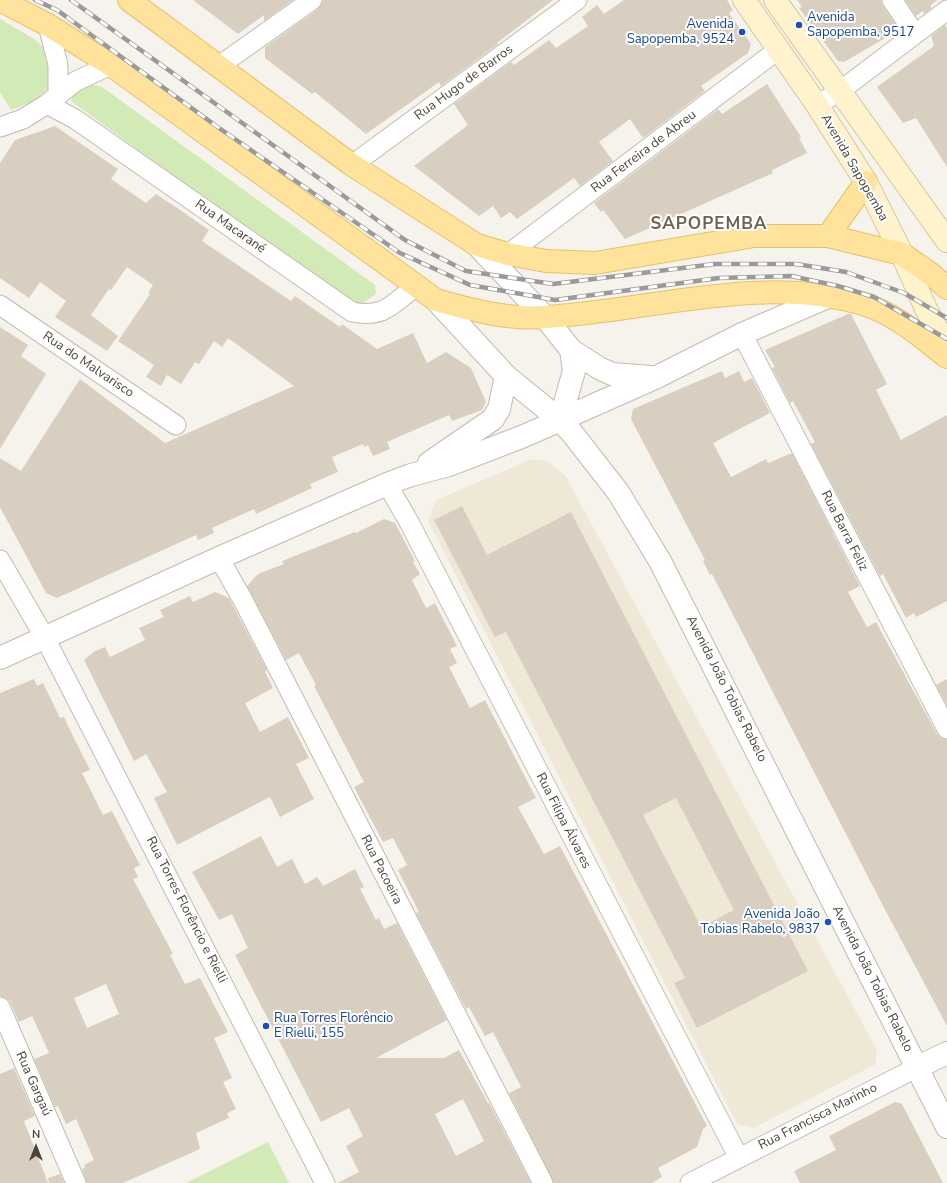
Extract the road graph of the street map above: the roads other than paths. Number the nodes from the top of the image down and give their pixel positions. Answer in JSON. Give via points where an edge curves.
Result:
{"nodes":[{"id":1,"x":0,"y":0,"type":"edge"},
{"id":2,"x":129,"y":0,"type":"edge"},
{"id":3,"x":312,"y":0,"type":"edge"},
{"id":4,"x":577,"y":0,"type":"edge"},
{"id":5,"x":744,"y":0,"type":"edge"},
{"id":6,"x":775,"y":0,"type":"edge"},
{"id":7,"x":892,"y":0,"type":"edge"},
{"id":8,"x":947,"y":10,"type":"edge"},
{"id":9,"x":48,"y":25,"type":"junction"},
{"id":10,"x":915,"y":34,"type":"junction"},
{"id":11,"x":779,"y":49,"type":"junction"},
{"id":12,"x":111,"y":65,"type":"junction"},
{"id":13,"x":219,"y":66,"type":"junction"},
{"id":14,"x":840,"y":91,"type":"junction"},
{"id":15,"x":52,"y":99,"type":"junction"},
{"id":16,"x":817,"y":104,"type":"junction"},
{"id":17,"x":0,"y":127,"type":"edge"},
{"id":18,"x":352,"y":165,"type":"junction"},
{"id":19,"x":866,"y":182,"type":"junction"},
{"id":20,"x":828,"y":236,"type":"junction"},
{"id":21,"x":947,"y":241,"type":"edge"},
{"id":22,"x":477,"y":245,"type":"junction"},
{"id":23,"x":508,"y":254,"type":"junction"},
{"id":24,"x":902,"y":254,"type":"junction"},
{"id":25,"x":415,"y":286,"type":"junction"},
{"id":26,"x":947,"y":288,"type":"edge"},
{"id":27,"x":830,"y":296,"type":"junction"},
{"id":28,"x":436,"y":300,"type":"junction"},
{"id":29,"x":0,"y":305,"type":"edge"},
{"id":30,"x":544,"y":317,"type":"junction"},
{"id":31,"x":742,"y":334,"type":"junction"},
{"id":32,"x":947,"y":347,"type":"edge"},
{"id":33,"x":571,"y":350,"type":"junction"},
{"id":34,"x":947,"y":357,"type":"edge"},
{"id":35,"x":506,"y":376,"type":"junction"},
{"id":36,"x":655,"y":378,"type":"junction"},
{"id":37,"x":560,"y":420,"type":"junction"},
{"id":38,"x":176,"y":425,"type":"dead end"},
{"id":39,"x":411,"y":475,"type":"junction"},
{"id":40,"x":387,"y":484,"type":"junction"},
{"id":41,"x":219,"y":558,"type":"junction"},
{"id":42,"x":0,"y":560,"type":"edge"},
{"id":43,"x":45,"y":638,"type":"junction"},
{"id":44,"x":0,"y":658,"type":"edge"},
{"id":45,"x":947,"y":729,"type":"edge"},
{"id":46,"x":0,"y":1007,"type":"edge"},
{"id":47,"x":947,"y":1053,"type":"edge"},
{"id":48,"x":916,"y":1068,"type":"junction"},
{"id":49,"x":947,"y":1127,"type":"edge"},
{"id":50,"x":739,"y":1158,"type":"junction"},
{"id":51,"x":76,"y":1183,"type":"edge"},
{"id":52,"x":325,"y":1183,"type":"edge"},
{"id":53,"x":543,"y":1183,"type":"edge"},
{"id":54,"x":690,"y":1183,"type":"edge"}],
"edges":[{"from":1,"to":9,"type":"main road"},
{"from":2,"to":13,"type":"main road"},
{"from":3,"to":13,"type":"street"},
{"from":4,"to":18,"type":"street","name":"Rua Hugo de Barros"},
{"from":5,"to":11,"type":"main road","name":"Avenida Sapopemba"},
{"from":6,"to":14,"type":"main road"},
{"from":7,"to":10,"type":"street"},
{"from":8,"to":10,"type":"street"},
{"from":9,"to":12,"type":"main road"},
{"from":9,"to":15,"type":"street","via":[[58,65]]},
{"from":10,"to":14,"type":"street"},
{"from":11,"to":16,"type":"main road","name":"Avenida Sapopemba"},
{"from":11,"to":23,"type":"street","name":"Rua Ferreira de Abreu"},
{"from":12,"to":15,"type":"street","via":[[76,81]]},
{"from":12,"to":25,"type":"main road"},
{"from":13,"to":18,"type":"main road"},
{"from":14,"to":16,"type":"street"},
{"from":14,"to":21,"type":"main road"},
{"from":15,"to":17,"type":"street","via":[[24,119]]},
{"from":15,"to":25,"type":"street","name":"Rua Macarané","via":[[82,124],[352,312],[368,315],[382,312]]},
{"from":16,"to":19,"type":"main road","name":"Avenida Sapopemba"},
{"from":18,"to":22,"type":"main road"},
{"from":19,"to":20,"type":"main road"},
{"from":19,"to":24,"type":"main road","name":"Avenida Sapopemba"},
{"from":20,"to":23,"type":"main road","via":[[754,236],[595,263],[546,261]]},
{"from":20,"to":24,"type":"main road"},
{"from":22,"to":23,"type":"main road"},
{"from":22,"to":30,"type":"street"},
{"from":24,"to":26,"type":"main road"},
{"from":24,"to":32,"type":"main road","name":"Avenida Sapopemba","via":[[926,309]]},
{"from":25,"to":28,"type":"main road"},
{"from":27,"to":30,"type":"main road","via":[[771,292]]},
{"from":27,"to":31,"type":"street"},
{"from":27,"to":34,"type":"main road","via":[[868,306],[903,324]]},
{"from":28,"to":30,"type":"main road","via":[[480,312]]},
{"from":28,"to":35,"type":"street","name":"Avenida João Tobias Rabelo"},
{"from":29,"to":38,"type":"street","name":"Rua do Malvarisco"},
{"from":30,"to":33,"type":"street"},
{"from":31,"to":36,"type":"street"},
{"from":31,"to":45,"type":"street","name":"Rua Barra Feliz"},
{"from":33,"to":36,"type":"street","via":[[612,374]]},
{"from":33,"to":37,"type":"street","via":[[574,371]]},
{"from":35,"to":37,"type":"street","name":"Avenida João Tobias Rabelo"},
{"from":35,"to":39,"type":"street","via":[[502,402],[493,419]]},
{"from":36,"to":37,"type":"street"},
{"from":37,"to":39,"type":"street","via":[[449,465]]},
{"from":37,"to":48,"type":"street","name":"Avenida João Tobias Rabelo","via":[[618,492],[660,561]]},
{"from":39,"to":40,"type":"street"},
{"from":40,"to":41,"type":"street"},
{"from":40,"to":50,"type":"street","name":"Rua Filipa Álvares"},
{"from":41,"to":43,"type":"street"},
{"from":41,"to":53,"type":"street","name":"Rua Pacoeira","via":[[248,609]]},
{"from":42,"to":43,"type":"street","name":"Rua Torres Florêncio e Rielli"},
{"from":43,"to":44,"type":"street"},
{"from":43,"to":52,"type":"street","name":"Rua Torres Florêncio e Rielli"},
{"from":46,"to":51,"type":"street","name":"Rua Gargaú"},
{"from":47,"to":48,"type":"street","name":"Rua Francisca Marinho"},
{"from":48,"to":49,"type":"street","name":"Avenida João Tobias Rabelo"},
{"from":48,"to":50,"type":"street","name":"Rua Francisca Marinho"},
{"from":50,"to":54,"type":"street","name":"Rua Francisca Marinho"}]}
